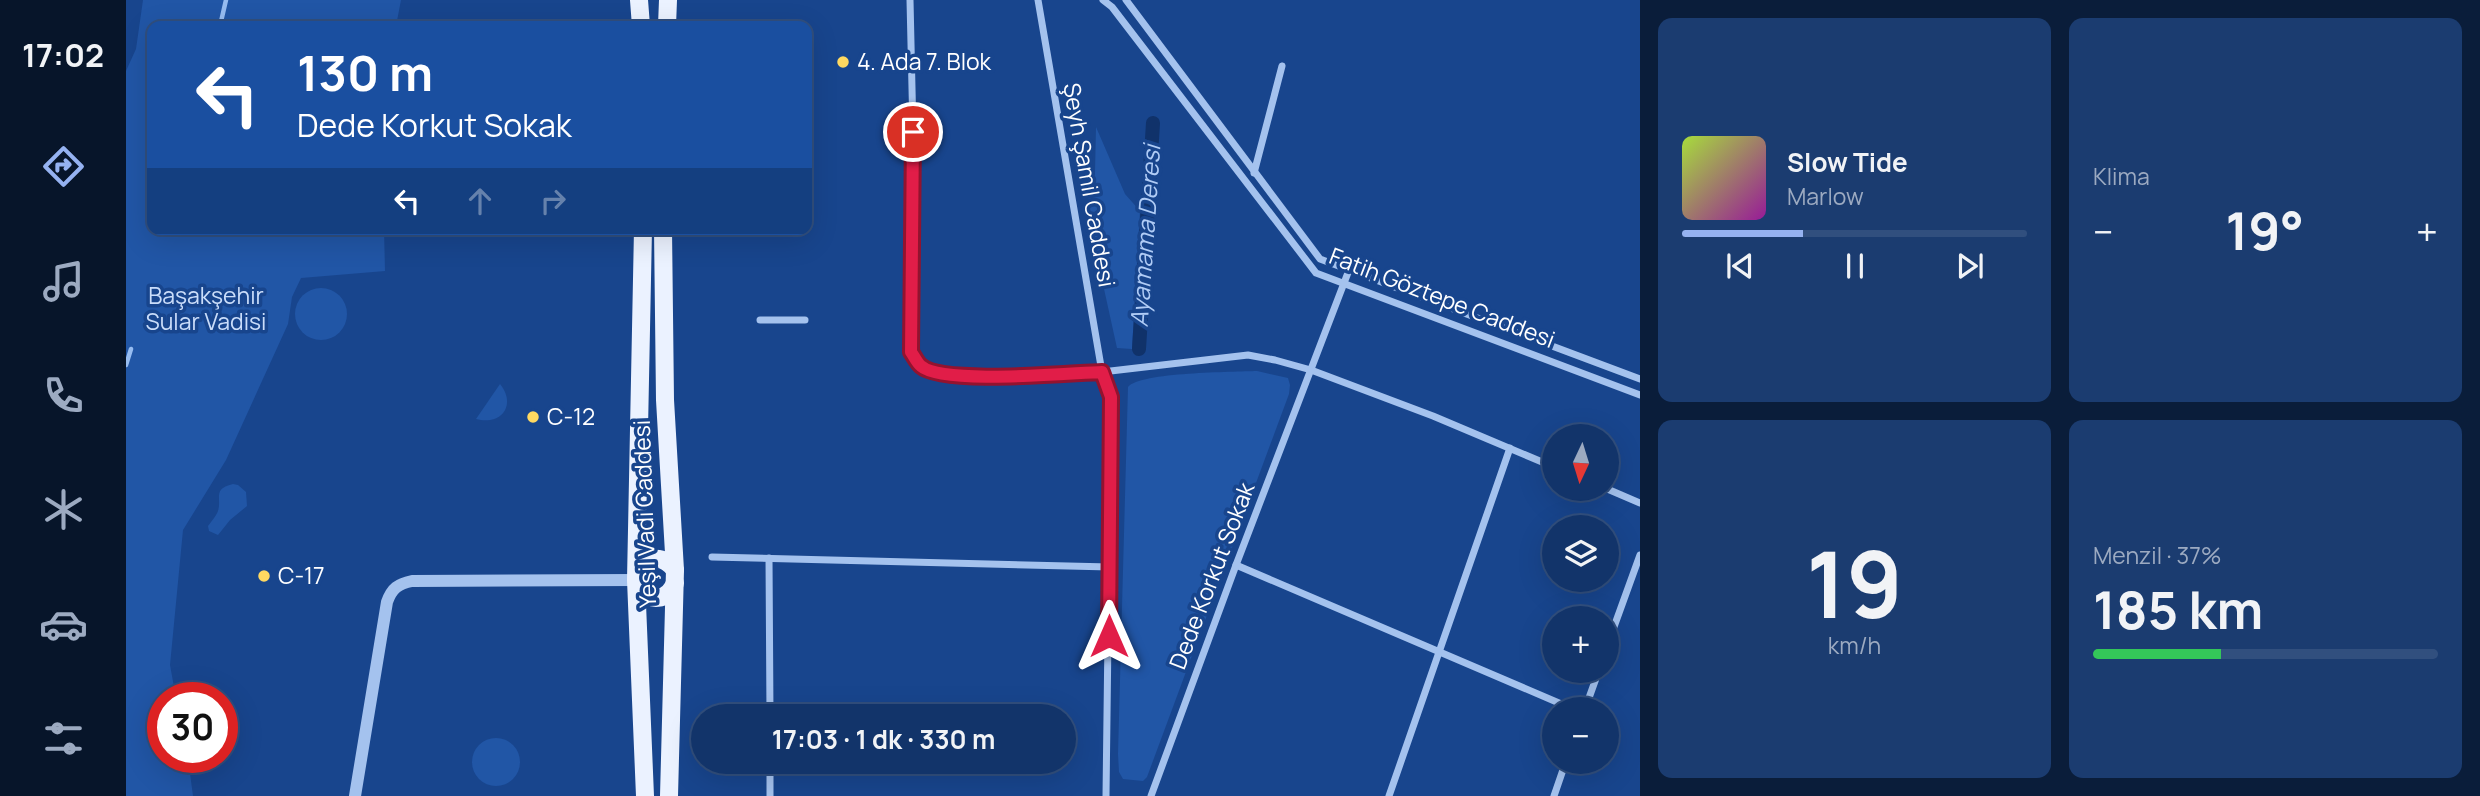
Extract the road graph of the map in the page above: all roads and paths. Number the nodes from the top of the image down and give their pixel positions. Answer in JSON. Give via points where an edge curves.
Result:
{"nodes":[{"id":1,"x":639,"y":0,"type":"edge"},
{"id":2,"x":668,"y":0,"type":"edge"},
{"id":3,"x":910,"y":0,"type":"edge"},
{"id":4,"x":1038,"y":0,"type":"edge"},
{"id":5,"x":1103,"y":0,"type":"edge"},
{"id":6,"x":1126,"y":0,"type":"edge"},
{"id":7,"x":641,"y":21,"type":"edge"},
{"id":8,"x":667,"y":21,"type":"edge"},
{"id":9,"x":1282,"y":66,"type":"dead end"},
{"id":10,"x":1255,"y":173,"type":"junction"},
{"id":11,"x":1246,"y":181,"type":"junction"},
{"id":12,"x":643,"y":235,"type":"edge"},
{"id":13,"x":663,"y":235,"type":"edge"},
{"id":14,"x":1349,"y":270,"type":"junction"},
{"id":15,"x":1344,"y":284,"type":"junction"},
{"id":16,"x":760,"y":320,"type":"dead end"},
{"id":17,"x":805,"y":320,"type":"dead end"},
{"id":18,"x":1311,"y":370,"type":"junction"},
{"id":19,"x":1102,"y":372,"type":"junction"},
{"id":20,"x":1640,"y":379,"type":"edge"},
{"id":21,"x":1640,"y":396,"type":"edge"},
{"id":22,"x":1510,"y":449,"type":"junction"},
{"id":23,"x":1542,"y":462,"type":"edge"},
{"id":24,"x":1619,"y":494,"type":"edge"},
{"id":25,"x":1640,"y":503,"type":"edge"},
{"id":26,"x":1640,"y":555,"type":"edge"},
{"id":27,"x":712,"y":557,"type":"dead end"},
{"id":28,"x":769,"y":558,"type":"junction"},
{"id":29,"x":1236,"y":565,"type":"junction"},
{"id":30,"x":1110,"y":567,"type":"junction"},
{"id":31,"x":675,"y":577,"type":"junction"},
{"id":32,"x":637,"y":580,"type":"junction"},
{"id":33,"x":1619,"y":613,"type":"edge"},
{"id":34,"x":1439,"y":652,"type":"junction"},
{"id":35,"x":1545,"y":697,"type":"edge"},
{"id":36,"x":769,"y":704,"type":"edge"},
{"id":37,"x":770,"y":774,"type":"edge"},
{"id":38,"x":1562,"y":774,"type":"edge"},
{"id":39,"x":355,"y":796,"type":"edge"},
{"id":40,"x":645,"y":796,"type":"edge"},
{"id":41,"x":669,"y":796,"type":"edge"},
{"id":42,"x":770,"y":796,"type":"edge"},
{"id":43,"x":1106,"y":796,"type":"edge"},
{"id":44,"x":1150,"y":796,"type":"edge"},
{"id":45,"x":1389,"y":796,"type":"edge"},
{"id":46,"x":1554,"y":796,"type":"edge"}],
"edges":[{"from":1,"to":7,"type":"main road"},
{"from":2,"to":8,"type":"main road"},
{"from":3,"to":19,"type":"street","via":[[911,352],[921,367],[947,374]]},
{"from":4,"to":19,"type":"street","name":"Şeyh Şamil Caddesi"},
{"from":5,"to":11,"type":"street","name":"Fatih Göztepe Caddesi"},
{"from":6,"to":10,"type":"street","name":"Fatih Göztepe Caddesi"},
{"from":9,"to":10,"type":"street"},
{"from":10,"to":11,"type":"street"},
{"from":10,"to":14,"type":"street","name":"Fatih Göztepe Caddesi","via":[[1321,260]]},
{"from":11,"to":15,"type":"street","name":"Fatih Göztepe Caddesi","via":[[1317,273]]},
{"from":12,"to":32,"type":"main road","name":"Yeşil Vadi Caddesi"},
{"from":13,"to":31,"type":"main road","name":"Yeşil Vadi Caddesi","via":[[665,400]]},
{"from":14,"to":15,"type":"street","name":"Dede Korkut Sokak"},
{"from":14,"to":20,"type":"street","name":"Fatih Göztepe Caddesi"},
{"from":15,"to":18,"type":"street","name":"Dede Korkut Sokak"},
{"from":15,"to":21,"type":"street","name":"Fatih Göztepe Caddesi"},
{"from":16,"to":17,"type":"street"},
{"from":18,"to":19,"type":"street","via":[[1248,355]]},
{"from":18,"to":22,"type":"street"},
{"from":18,"to":29,"type":"street","name":"Dede Korkut Sokak"},
{"from":19,"to":30,"type":"street","name":"Şeyh Şamil Caddesi","via":[[1111,397]]},
{"from":22,"to":23,"type":"street"},
{"from":22,"to":34,"type":"street"},
{"from":24,"to":25,"type":"street"},
{"from":26,"to":33,"type":"street"},
{"from":27,"to":28,"type":"street"},
{"from":28,"to":30,"type":"street"},
{"from":28,"to":36,"type":"street"},
{"from":29,"to":34,"type":"street"},
{"from":29,"to":44,"type":"street","name":"Dede Korkut Sokak"},
{"from":30,"to":43,"type":"street","name":"Şeyh Şamil Caddesi"},
{"from":31,"to":32,"type":"main road","via":[[668,594],[658,599],[646,597]]},
{"from":31,"to":32,"type":"main road","via":[[666,561],[653,558],[642,563]]},
{"from":31,"to":41,"type":"main road","name":"Yeşil Vadi Caddesi"},
{"from":32,"to":39,"type":"street","via":[[412,581],[396,586],[387,602]]},
{"from":32,"to":40,"type":"main road","name":"Yeşil Vadi Caddesi"},
{"from":34,"to":35,"type":"street"},
{"from":34,"to":45,"type":"street"},
{"from":37,"to":42,"type":"street"},
{"from":38,"to":46,"type":"street"}]}
